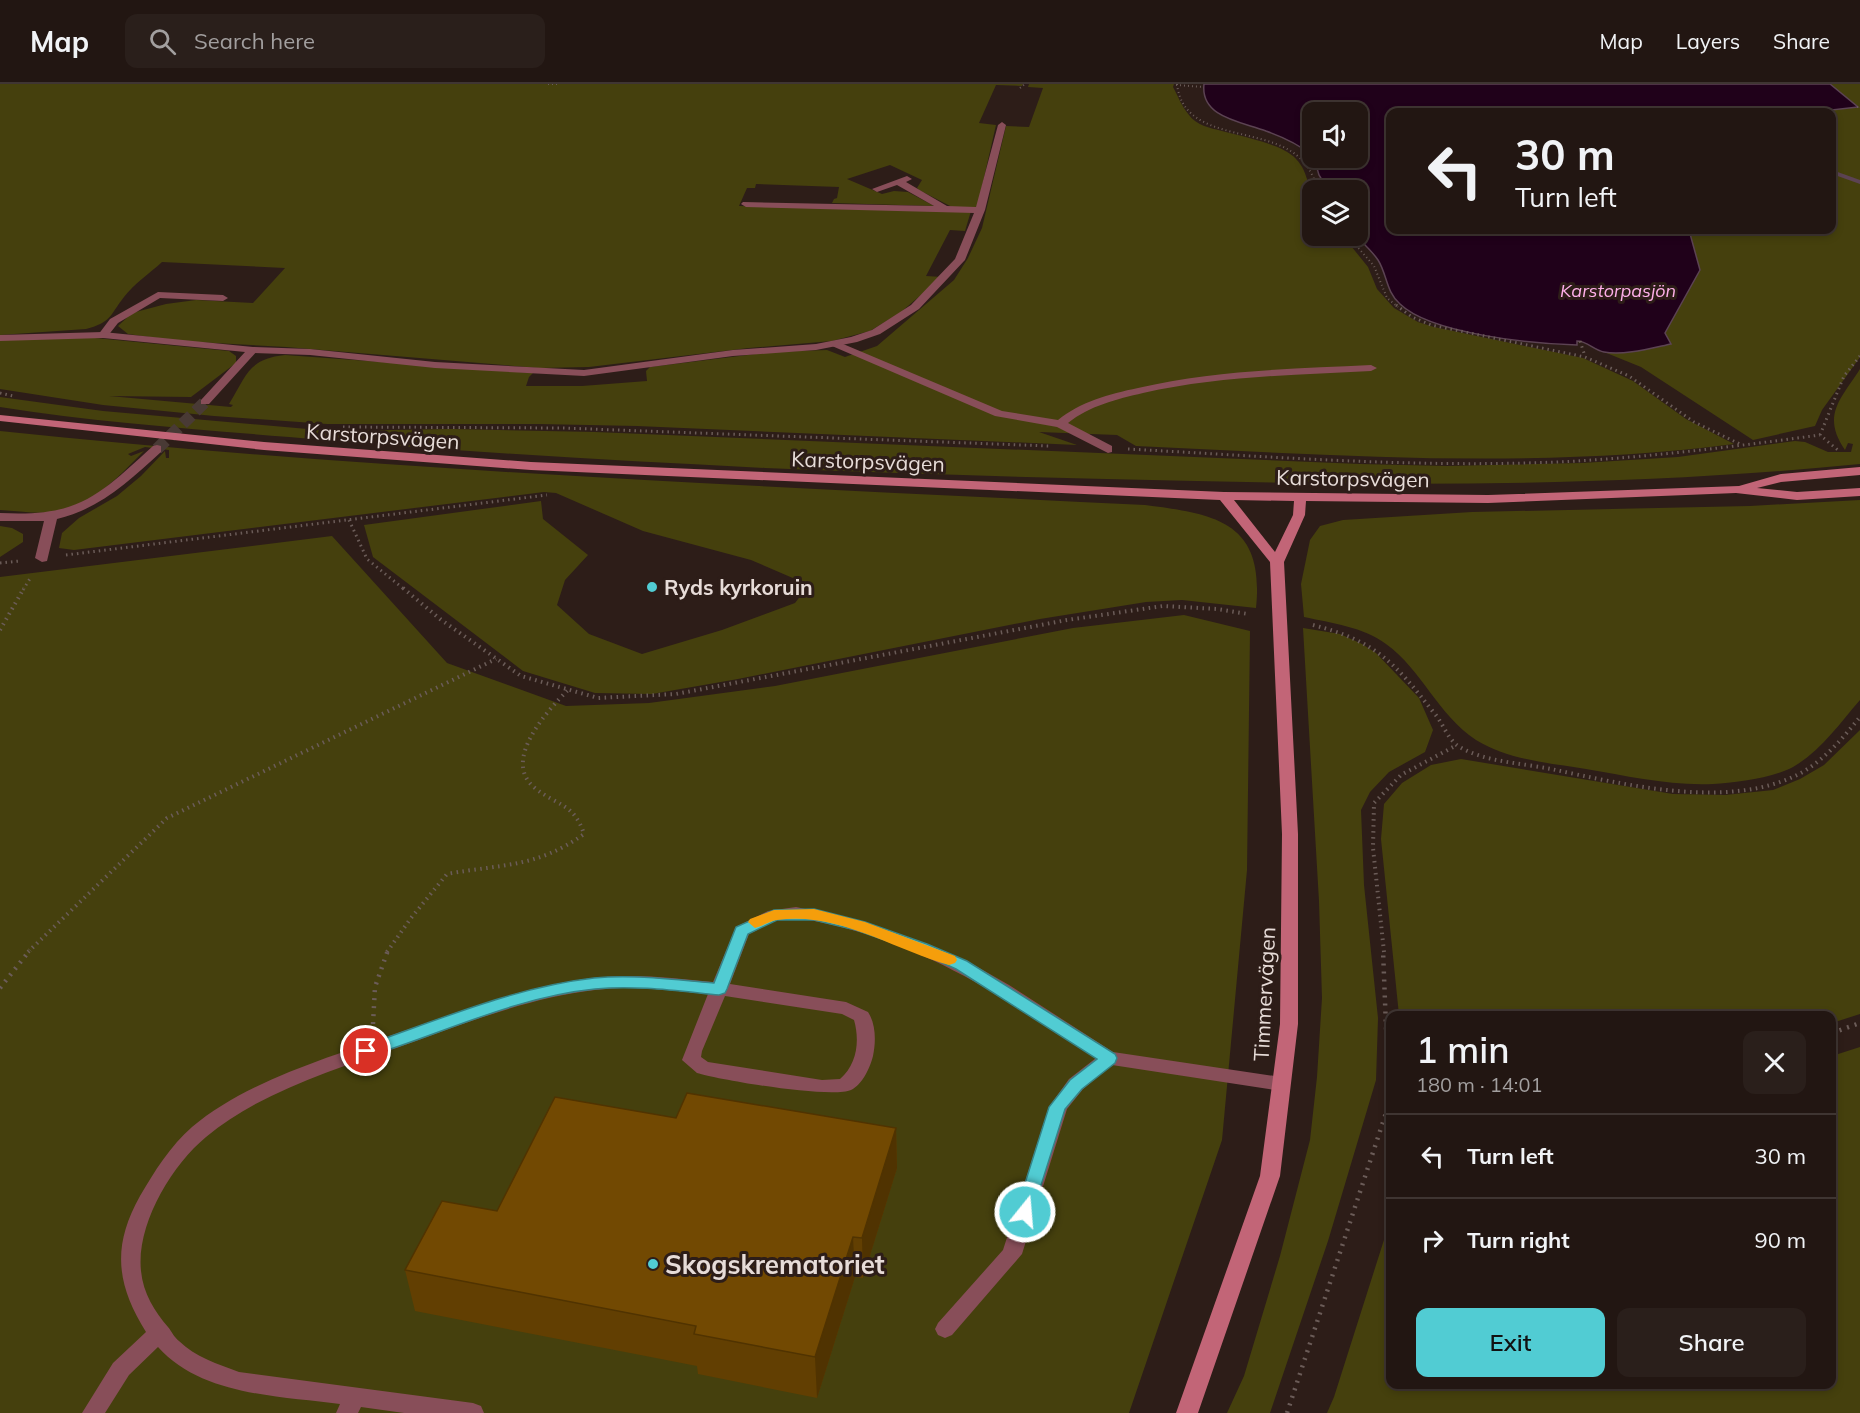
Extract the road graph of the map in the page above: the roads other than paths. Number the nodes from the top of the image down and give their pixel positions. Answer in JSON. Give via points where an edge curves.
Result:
{"nodes":[{"id":1,"x":1002,"y":125,"type":"dead end"},
{"id":2,"x":910,"y":178,"type":"dead end"},
{"id":3,"x":898,"y":182,"type":"junction"},
{"id":4,"x":878,"y":189,"type":"dead end"},
{"id":5,"x":746,"y":204,"type":"dead end"},
{"id":6,"x":945,"y":209,"type":"junction"},
{"id":7,"x":980,"y":210,"type":"junction"},
{"id":8,"x":223,"y":298,"type":"dead end"},
{"id":9,"x":103,"y":335,"type":"junction"},
{"id":10,"x":0,"y":338,"type":"edge"},
{"id":11,"x":836,"y":344,"type":"junction"},
{"id":12,"x":253,"y":350,"type":"junction"},
{"id":13,"x":1371,"y":368,"type":"dead end"},
{"id":14,"x":205,"y":402,"type":"tunnel mouth"},
{"id":15,"x":0,"y":418,"type":"edge"},
{"id":16,"x":1060,"y":424,"type":"junction"},
{"id":17,"x":157,"y":449,"type":"tunnel mouth"},
{"id":18,"x":1108,"y":449,"type":"road end"},
{"id":19,"x":1860,"y":471,"type":"edge"},
{"id":20,"x":1736,"y":489,"type":"junction"},
{"id":21,"x":1860,"y":492,"type":"edge"},
{"id":22,"x":1224,"y":496,"type":"junction"},
{"id":23,"x":1300,"y":497,"type":"junction"},
{"id":24,"x":51,"y":517,"type":"junction"},
{"id":25,"x":0,"y":518,"type":"edge"},
{"id":26,"x":42,"y":558,"type":"road end"},
{"id":27,"x":1277,"y":562,"type":"junction"},
{"id":28,"x":719,"y":989,"type":"junction"},
{"id":29,"x":1109,"y":1058,"type":"junction"},
{"id":30,"x":1281,"y":1084,"type":"junction"},
{"id":31,"x":945,"y":1329,"type":"dead end"},
{"id":32,"x":160,"y":1332,"type":"junction"},
{"id":33,"x":351,"y":1404,"type":"edge"},
{"id":34,"x":447,"y":1411,"type":"edge"},
{"id":35,"x":93,"y":1413,"type":"edge"},
{"id":36,"x":473,"y":1413,"type":"edge"},
{"id":37,"x":1187,"y":1413,"type":"edge"}],
"edges":[{"from":1,"to":7,"type":"street"},
{"from":2,"to":3,"type":"street"},
{"from":3,"to":4,"type":"street"},
{"from":3,"to":6,"type":"street"},
{"from":5,"to":6,"type":"street"},
{"from":6,"to":7,"type":"street"},
{"from":7,"to":11,"type":"street","via":[[960,260],[931,293],[876,333]]},
{"from":8,"to":9,"type":"street","via":[[158,295],[114,321]]},
{"from":9,"to":10,"type":"street"},
{"from":9,"to":12,"type":"street"},
{"from":11,"to":12,"type":"street","via":[[576,373]]},
{"from":11,"to":16,"type":"street","via":[[999,414]]},
{"from":12,"to":14,"type":"street"},
{"from":13,"to":16,"type":"street","via":[[1181,381],[1077,410]]},
{"from":15,"to":22,"type":"main road","name":"Karstorpsvägen","via":[[264,446],[531,466]]},
{"from":16,"to":18,"type":"street"},
{"from":17,"to":24,"type":"street","via":[[103,498],[74,512]]},
{"from":19,"to":20,"type":"main road","name":"Karstorpsvägen","via":[[1780,478]]},
{"from":20,"to":21,"type":"main road","name":"Karstorpsvägen","via":[[1797,496]]},
{"from":20,"to":23,"type":"main road","name":"Karstorpsvägen","via":[[1488,499]]},
{"from":22,"to":23,"type":"main road","name":"Karstorpsvägen"},
{"from":22,"to":27,"type":"main road"},
{"from":23,"to":27,"type":"main road","name":"Timmervägen","via":[[1299,514]]},
{"from":24,"to":25,"type":"street"},
{"from":24,"to":26,"type":"street"},
{"from":27,"to":30,"type":"main road","name":"Timmervägen","via":[[1290,834],[1289,1024]]},
{"from":28,"to":28,"type":"street","via":[[846,1008],[862,1016],[868,1032],[863,1059],[849,1083],[822,1087],[703,1068],[691,1060]]},
{"from":28,"to":29,"type":"street","via":[[741,931],[774,915],[814,915],[860,926],[961,965]]},
{"from":28,"to":32,"type":"street","via":[[638,982],[553,990],[330,1063],[245,1103],[199,1132],[180,1153],[139,1217],[130,1248],[130,1276],[150,1321]]},
{"from":29,"to":30,"type":"street"},
{"from":29,"to":31,"type":"street","via":[[1076,1084],[1058,1107],[1012,1254]]},
{"from":30,"to":37,"type":"main road","name":"Timmervägen","via":[[1270,1176]]},
{"from":32,"to":33,"type":"street","via":[[181,1356],[207,1369],[239,1381]]},
{"from":32,"to":35,"type":"street","via":[[121,1369]]},
{"from":33,"to":34,"type":"street"},
{"from":34,"to":36,"type":"street"}]}
